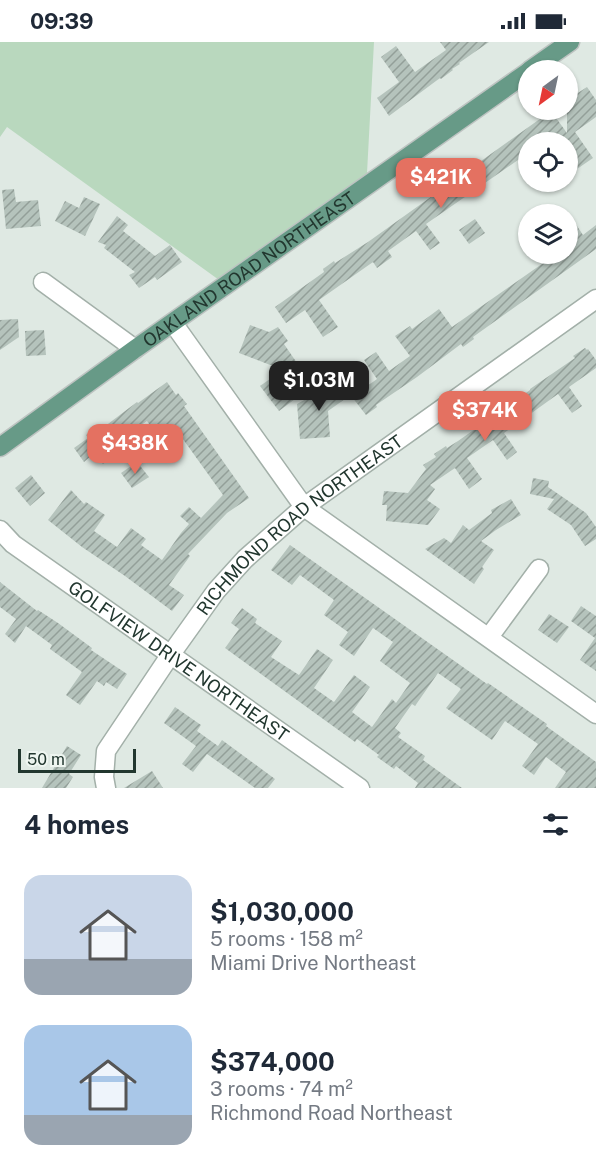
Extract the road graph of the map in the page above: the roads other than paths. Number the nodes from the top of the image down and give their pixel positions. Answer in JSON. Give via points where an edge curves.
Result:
{"nodes":[{"id":1,"x":566,"y":43,"type":"edge"},
{"id":2,"x":544,"y":60,"type":"edge"},
{"id":3,"x":518,"y":79,"type":"edge"},
{"id":4,"x":43,"y":282,"type":"dead end"},
{"id":5,"x":596,"y":299,"type":"edge"},
{"id":6,"x":173,"y":323,"type":"junction"},
{"id":7,"x":135,"y":349,"type":"junction"},
{"id":8,"x":0,"y":447,"type":"edge"},
{"id":9,"x":304,"y":507,"type":"junction"},
{"id":10,"x":0,"y":530,"type":"edge"},
{"id":11,"x":540,"y":569,"type":"dead end"},
{"id":12,"x":489,"y":637,"type":"junction"},
{"id":13,"x":171,"y":654,"type":"junction"},
{"id":14,"x":596,"y":714,"type":"edge"},
{"id":15,"x":106,"y":788,"type":"edge"},
{"id":16,"x":360,"y":788,"type":"edge"}],
"edges":[{"from":1,"to":2,"type":"main road","name":"OAKLAND ROAD NORTHEAST"},
{"from":3,"to":6,"type":"main road","name":"OAKLAND ROAD NORTHEAST"},
{"from":4,"to":7,"type":"street"},
{"from":5,"to":9,"type":"street","name":"RICHMOND ROAD NORTHEAST"},
{"from":6,"to":7,"type":"main road","name":"OAKLAND ROAD NORTHEAST"},
{"from":6,"to":9,"type":"street"},
{"from":7,"to":8,"type":"main road","name":"OAKLAND ROAD NORTHEAST"},
{"from":9,"to":12,"type":"street"},
{"from":9,"to":13,"type":"street","name":"RICHMOND ROAD NORTHEAST","via":[[245,559],[216,591]]},
{"from":10,"to":13,"type":"street","name":"GOLFVIEW DRIVE NORTHEAST","via":[[13,544]]},
{"from":11,"to":12,"type":"street"},
{"from":12,"to":14,"type":"street"},
{"from":13,"to":15,"type":"street","name":"RICHMOND ROAD NORTHEAST","via":[[106,751]]},
{"from":13,"to":16,"type":"street","name":"GOLFVIEW DRIVE NORTHEAST"}]}
